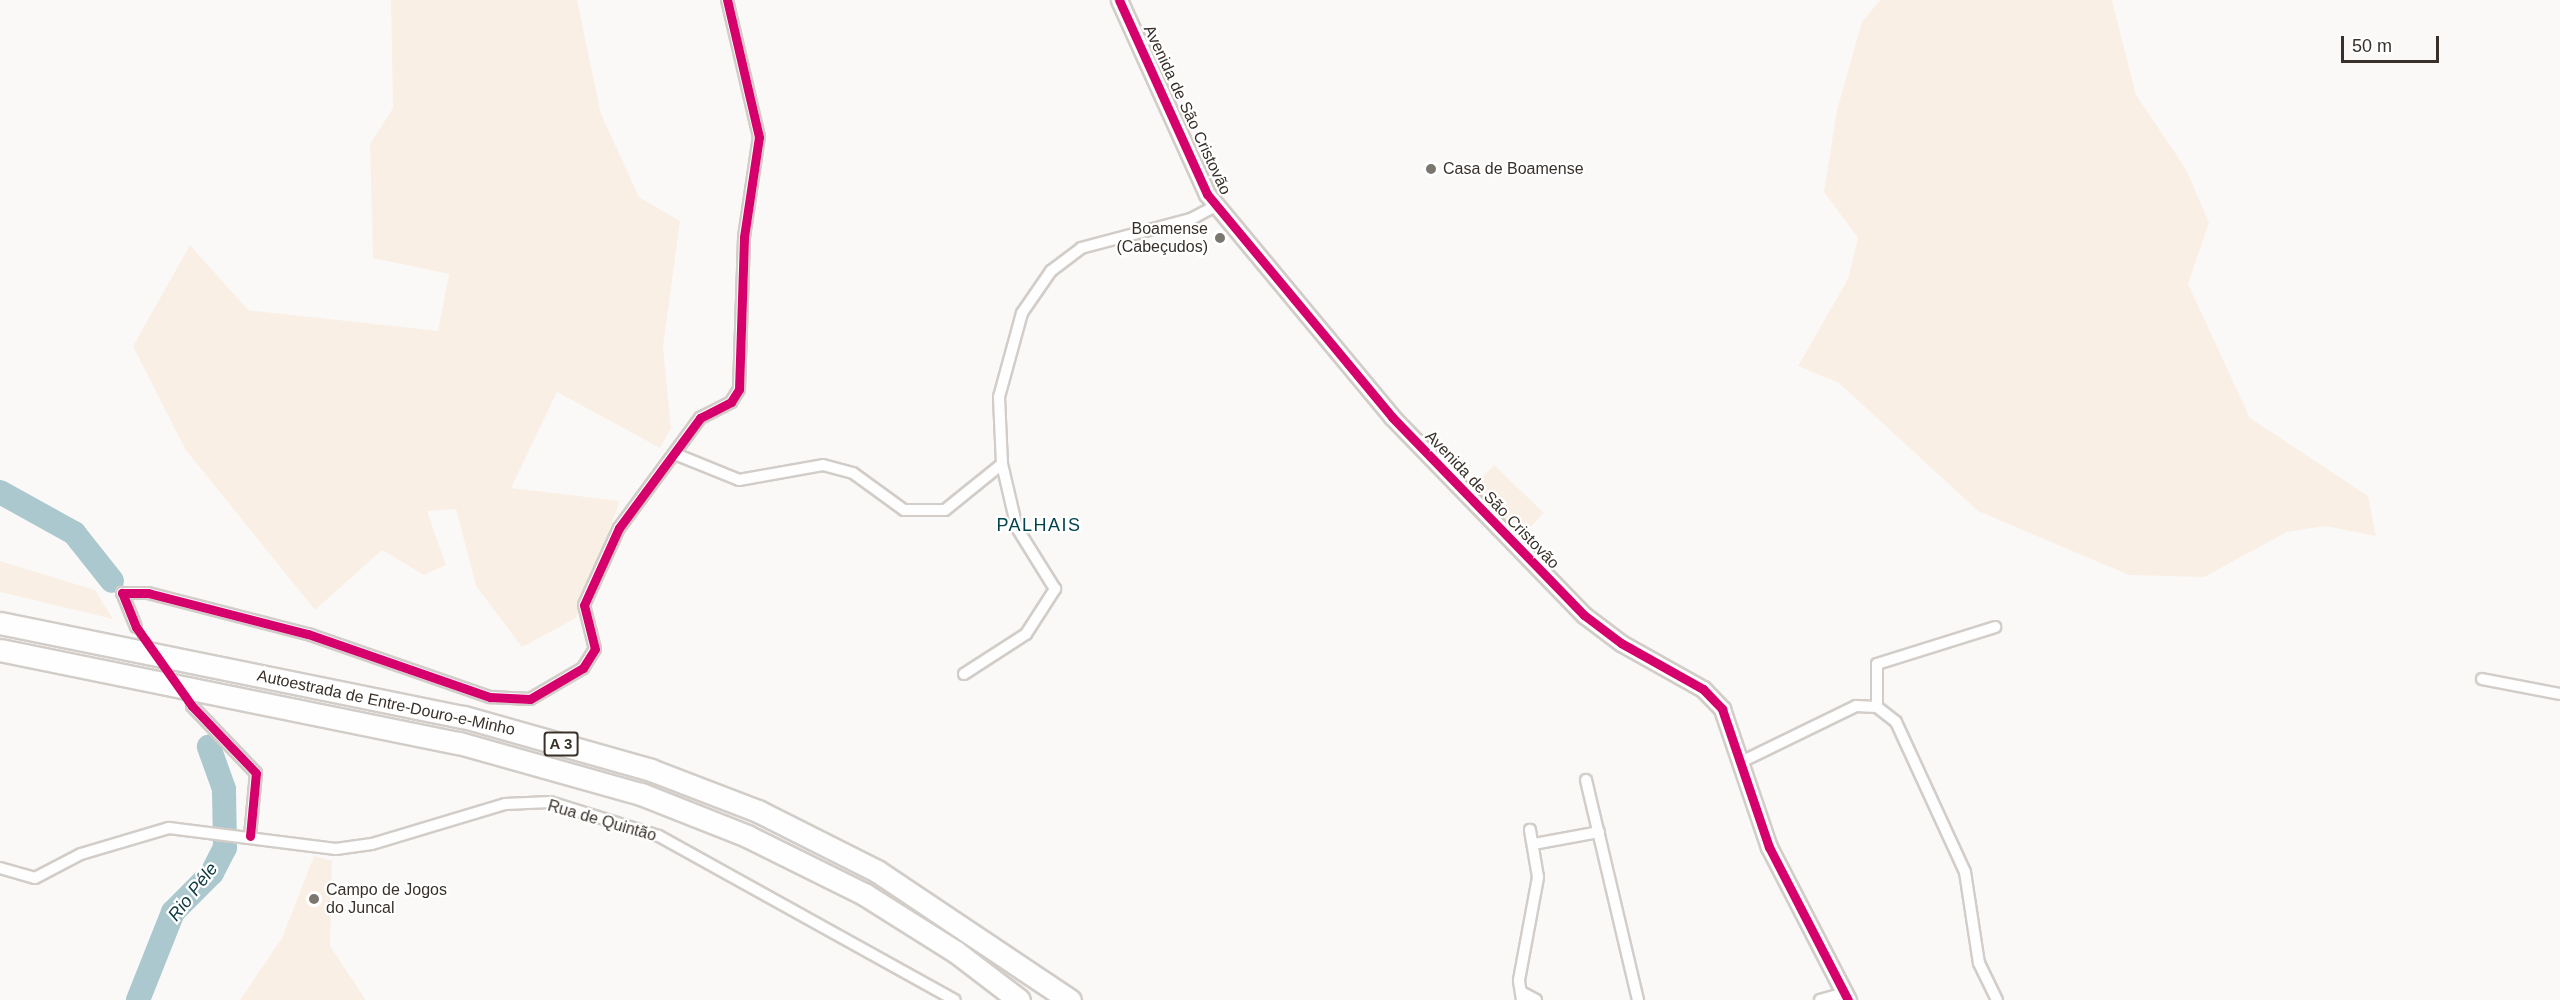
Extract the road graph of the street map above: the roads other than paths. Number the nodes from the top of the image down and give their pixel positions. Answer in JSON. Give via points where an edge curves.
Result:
{"nodes":[{"id":1,"x":727,"y":0,"type":"edge"},
{"id":2,"x":1119,"y":0,"type":"edge"},
{"id":3,"x":1215,"y":206,"type":"junction"},
{"id":4,"x":675,"y":454,"type":"junction"},
{"id":5,"x":1002,"y":464,"type":"junction"},
{"id":6,"x":0,"y":623,"type":"edge"},
{"id":7,"x":136,"y":627,"type":"tunnel mouth"},
{"id":8,"x":1995,"y":627,"type":"dead end"},
{"id":9,"x":0,"y":650,"type":"edge"},
{"id":10,"x":964,"y":674,"type":"dead end"},
{"id":11,"x":2482,"y":679,"type":"dead end"},
{"id":12,"x":2560,"y":694,"type":"edge"},
{"id":13,"x":192,"y":706,"type":"tunnel mouth"},
{"id":14,"x":1877,"y":707,"type":"junction"},
{"id":15,"x":1741,"y":762,"type":"junction"},
{"id":16,"x":1586,"y":780,"type":"dead end"},
{"id":17,"x":1530,"y":830,"type":"dead end"},
{"id":18,"x":1599,"y":832,"type":"junction"},
{"id":19,"x":250,"y":836,"type":"junction"},
{"id":20,"x":1534,"y":844,"type":"junction"},
{"id":21,"x":0,"y":868,"type":"edge"},
{"id":22,"x":1521,"y":996,"type":"edge"},
{"id":23,"x":1846,"y":996,"type":"edge"},
{"id":24,"x":955,"y":1000,"type":"edge"},
{"id":25,"x":1020,"y":1000,"type":"edge"},
{"id":26,"x":1070,"y":1000,"type":"edge"},
{"id":27,"x":1536,"y":1000,"type":"edge"},
{"id":28,"x":1638,"y":1000,"type":"edge"},
{"id":29,"x":1820,"y":1000,"type":"edge"},
{"id":30,"x":1997,"y":1000,"type":"edge"}],
"edges":[{"from":1,"to":4,"type":"street","via":[[759,137],[744,237],[739,389],[731,402],[700,418]]},
{"from":2,"to":3,"type":"street","name":"Avenida de São Cristovão"},
{"from":3,"to":5,"type":"street","via":[[1191,219],[1081,248],[1051,271],[1022,313],[999,397]]},
{"from":3,"to":15,"type":"street","name":"Avenida de São Cristovão","via":[[1474,507],[1584,615],[1621,643],[1703,689],[1722,709]]},
{"from":4,"to":5,"type":"street","via":[[739,480],[823,465],[853,473],[904,510],[945,510]]},
{"from":4,"to":7,"type":"street","via":[[619,528],[584,605],[595,649],[583,668],[530,699],[490,697],[308,633],[147,593],[122,593]]},
{"from":5,"to":10,"type":"street","via":[[1017,528],[1055,589],[1026,634]]},
{"from":6,"to":26,"type":"highway","name":"Autoestrada de Entre-Douro-e-Minho","number":"A 3","via":[[464,717],[651,770],[758,812],[877,871]]},
{"from":8,"to":14,"type":"street","via":[[1877,664]]},
{"from":9,"to":25,"type":"highway","name":"Autoestrada de Entre-Douro-e-Minho","number":"A 3","via":[[459,743],[641,794],[747,836],[864,894],[956,951]]},
{"from":11,"to":12,"type":"street"},
{"from":13,"to":19,"type":"street","via":[[217,737],[246,758],[256,773]]},
{"from":14,"to":15,"type":"street","via":[[1856,706]]},
{"from":14,"to":30,"type":"street","via":[[1896,722],[1965,872],[1979,963]]},
{"from":15,"to":23,"type":"street","name":"Avenida de São Cristovão","via":[[1768,847]]},
{"from":16,"to":18,"type":"street"},
{"from":17,"to":20,"type":"street"},
{"from":18,"to":20,"type":"street"},
{"from":18,"to":28,"type":"street"},
{"from":19,"to":21,"type":"street","name":"Rua de Quintão","via":[[169,828],[81,854],[35,879]]},
{"from":19,"to":24,"type":"street","name":"Rua de Quintão","via":[[336,849],[372,844],[505,804],[550,802],[658,836]]},
{"from":20,"to":22,"type":"street","via":[[1538,877]]},
{"from":22,"to":27,"type":"street"},
{"from":23,"to":29,"type":"street"}]}
